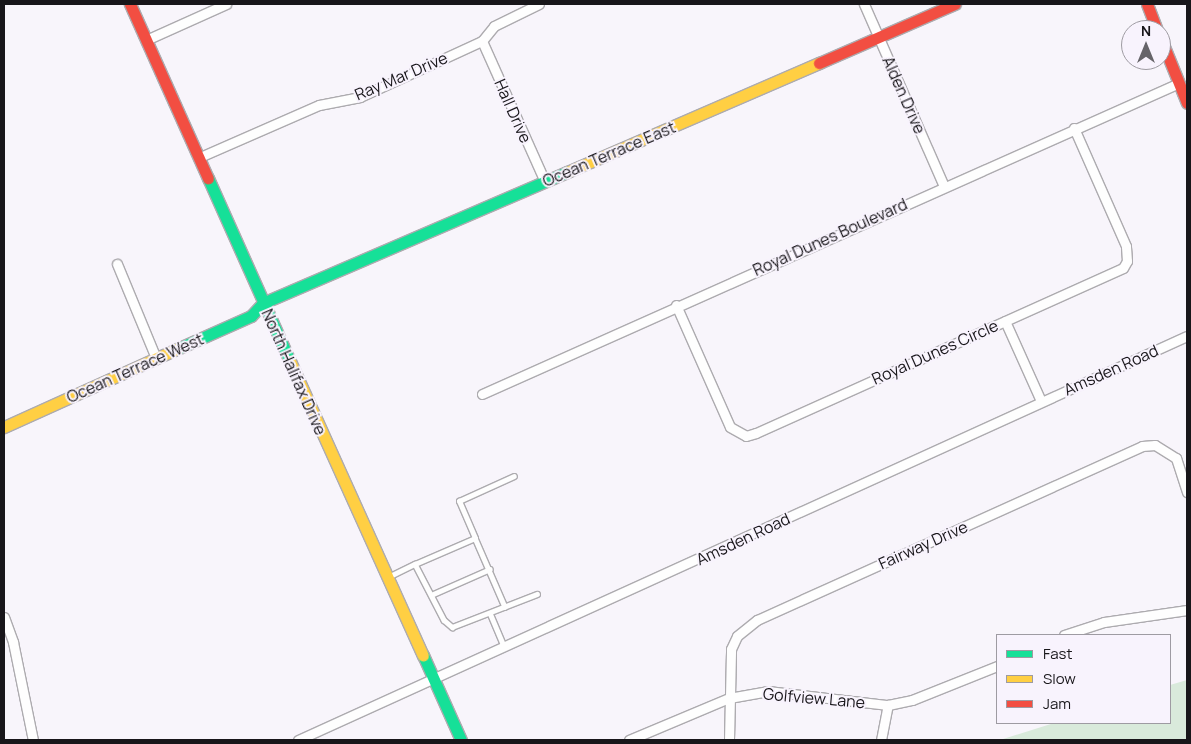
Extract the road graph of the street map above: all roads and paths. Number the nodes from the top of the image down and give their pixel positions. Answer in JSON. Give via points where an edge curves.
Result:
{"nodes":[{"id":1,"x":130,"y":4,"type":"edge"},
{"id":2,"x":226,"y":4,"type":"edge"},
{"id":3,"x":539,"y":4,"type":"edge"},
{"id":4,"x":864,"y":4,"type":"edge"},
{"id":5,"x":956,"y":4,"type":"edge"},
{"id":6,"x":1146,"y":4,"type":"edge"},
{"id":7,"x":1153,"y":20,"type":"edge"},
{"id":8,"x":879,"y":39,"type":"junction"},
{"id":9,"x":146,"y":40,"type":"junction"},
{"id":10,"x":482,"y":41,"type":"junction"},
{"id":11,"x":1171,"y":63,"type":"edge"},
{"id":12,"x":1179,"y":83,"type":"junction"},
{"id":13,"x":1187,"y":103,"type":"edge"},
{"id":14,"x":1074,"y":128,"type":"junction"},
{"id":15,"x":200,"y":157,"type":"junction"},
{"id":16,"x":544,"y":182,"type":"junction"},
{"id":17,"x":944,"y":186,"type":"junction"},
{"id":18,"x":117,"y":264,"type":"dead end"},
{"id":19,"x":263,"y":303,"type":"junction"},
{"id":20,"x":676,"y":305,"type":"junction"},
{"id":21,"x":1004,"y":321,"type":"junction"},
{"id":22,"x":1187,"y":336,"type":"edge"},
{"id":23,"x":156,"y":358,"type":"junction"},
{"id":24,"x":482,"y":394,"type":"dead end"},
{"id":25,"x":1042,"y":401,"type":"junction"},
{"id":26,"x":4,"y":427,"type":"edge"},
{"id":27,"x":514,"y":476,"type":"dead end"},
{"id":28,"x":1187,"y":492,"type":"edge"},
{"id":29,"x":475,"y":538,"type":"junction"},
{"id":30,"x":416,"y":564,"type":"junction"},
{"id":31,"x":490,"y":569,"type":"junction"},
{"id":32,"x":387,"y":578,"type":"junction"},
{"id":33,"x":537,"y":594,"type":"dead end"},
{"id":34,"x":431,"y":595,"type":"junction"},
{"id":35,"x":505,"y":607,"type":"junction"},
{"id":36,"x":1187,"y":610,"type":"edge"},
{"id":37,"x":490,"y":613,"type":"junction"},
{"id":38,"x":4,"y":617,"type":"edge"},
{"id":39,"x":1067,"y":634,"type":"edge"},
{"id":40,"x":504,"y":647,"type":"junction"},
{"id":41,"x":996,"y":666,"type":"edge"},
{"id":42,"x":432,"y":678,"type":"junction"},
{"id":43,"x":729,"y":698,"type":"junction"},
{"id":44,"x":888,"y":705,"type":"junction"},
{"id":45,"x":33,"y":740,"type":"edge"},
{"id":46,"x":298,"y":740,"type":"edge"},
{"id":47,"x":461,"y":740,"type":"edge"},
{"id":48,"x":629,"y":740,"type":"edge"},
{"id":49,"x":729,"y":740,"type":"edge"},
{"id":50,"x":880,"y":740,"type":"edge"}],
"edges":[{"from":1,"to":9,"type":"street","name":"North Halifax Drive"},
{"from":2,"to":9,"type":"street"},
{"from":3,"to":10,"type":"street","name":"Ray Mar Drive","via":[[494,26]]},
{"from":4,"to":8,"type":"street","name":"Alden Drive"},
{"from":5,"to":8,"type":"street","name":"Ocean Terrace East"},
{"from":6,"to":7,"type":"street"},
{"from":8,"to":16,"type":"street","name":"Ocean Terrace East"},
{"from":8,"to":17,"type":"street","name":"Alden Drive"},
{"from":9,"to":15,"type":"street","name":"North Halifax Drive"},
{"from":10,"to":15,"type":"street","name":"Ray Mar Drive","via":[[360,97],[319,105]]},
{"from":10,"to":16,"type":"street","name":"Hall Drive"},
{"from":11,"to":12,"type":"street"},
{"from":12,"to":13,"type":"street"},
{"from":12,"to":14,"type":"street","name":"Royal Dunes Boulevard"},
{"from":14,"to":17,"type":"street","name":"Royal Dunes Boulevard"},
{"from":14,"to":21,"type":"street","name":"Royal Dunes Circle","via":[[1126,246],[1127,261],[1123,268]]},
{"from":15,"to":19,"type":"street","name":"North Halifax Drive"},
{"from":16,"to":19,"type":"street","name":"Ocean Terrace East"},
{"from":17,"to":20,"type":"street","name":"Royal Dunes Boulevard"},
{"from":18,"to":23,"type":"street"},
{"from":19,"to":23,"type":"street","name":"Ocean Terrace West","via":[[251,316]]},
{"from":19,"to":32,"type":"street","name":"North Halifax Drive"},
{"from":20,"to":21,"type":"street","name":"Royal Dunes Circle","via":[[730,427],[746,436]]},
{"from":20,"to":24,"type":"street","name":"Royal Dunes Boulevard"},
{"from":21,"to":25,"type":"street"},
{"from":22,"to":25,"type":"street","name":"Amsden Road"},
{"from":23,"to":26,"type":"street","name":"Ocean Terrace West"},
{"from":25,"to":40,"type":"street","name":"Amsden Road"},
{"from":27,"to":29,"type":"lane","via":[[458,501]]},
{"from":28,"to":43,"type":"street","name":"Fairway Drive","via":[[1176,458],[1155,445],[1142,446],[757,620],[737,636],[731,649]]},
{"from":29,"to":30,"type":"lane"},
{"from":29,"to":31,"type":"lane"},
{"from":30,"to":32,"type":"lane"},
{"from":30,"to":34,"type":"lane"},
{"from":31,"to":34,"type":"lane"},
{"from":31,"to":35,"type":"lane"},
{"from":32,"to":42,"type":"street","name":"North Halifax Drive"},
{"from":33,"to":35,"type":"lane"},
{"from":34,"to":37,"type":"lane","via":[[448,626],[455,627]]},
{"from":35,"to":37,"type":"lane"},
{"from":36,"to":39,"type":"street","via":[[1104,622]]},
{"from":37,"to":40,"type":"lane"},
{"from":38,"to":45,"type":"street","via":[[13,642]]},
{"from":40,"to":42,"type":"street","name":"Amsden Road"},
{"from":41,"to":44,"type":"street","name":"Golfview Lane","via":[[912,700]]},
{"from":42,"to":46,"type":"street","name":"Amsden Road"},
{"from":42,"to":47,"type":"street","name":"North Halifax Drive"},
{"from":43,"to":44,"type":"street","name":"Golfview Lane","via":[[768,691]]},
{"from":43,"to":48,"type":"street","name":"Golfview Lane"},
{"from":43,"to":49,"type":"street","name":"Fairway Drive"},
{"from":44,"to":50,"type":"street"}]}
